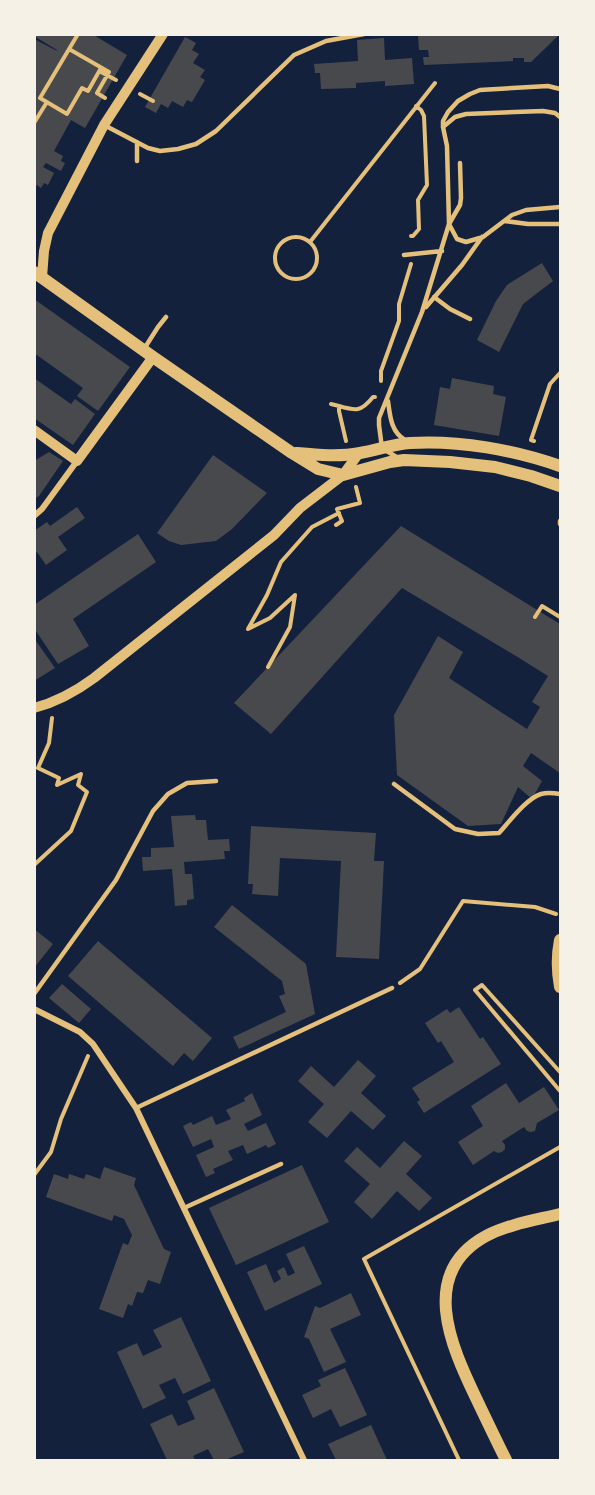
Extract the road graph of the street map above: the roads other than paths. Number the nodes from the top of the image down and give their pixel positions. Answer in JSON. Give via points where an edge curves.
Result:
{"nodes":[{"id":1,"x":163,"y":34,"type":"edge"},
{"id":2,"x":364,"y":34,"type":"edge"},
{"id":3,"x":561,"y":90,"type":"edge"},
{"id":4,"x":561,"y":117,"type":"edge"},
{"id":5,"x":104,"y":125,"type":"junction"},
{"id":6,"x":442,"y":127,"type":"junction"},
{"id":7,"x":137,"y":142,"type":"junction"},
{"id":8,"x":137,"y":161,"type":"dead end"},
{"id":9,"x":460,"y":163,"type":"dead end"},
{"id":10,"x":561,"y":207,"type":"edge"},
{"id":11,"x":505,"y":221,"type":"junction"},
{"id":12,"x":449,"y":224,"type":"junction"},
{"id":13,"x":561,"y":224,"type":"edge"},
{"id":14,"x":483,"y":237,"type":"junction"},
{"id":15,"x":442,"y":251,"type":"junction"},
{"id":16,"x":404,"y":255,"type":"dead end"},
{"id":17,"x":38,"y":275,"type":"edge"},
{"id":18,"x":434,"y":297,"type":"junction"},
{"id":19,"x":422,"y":312,"type":"junction"},
{"id":20,"x":166,"y":317,"type":"dead end"},
{"id":21,"x":470,"y":320,"type":"dead end"},
{"id":22,"x":148,"y":354,"type":"junction"},
{"id":23,"x":387,"y":398,"type":"junction"},
{"id":24,"x":34,"y":430,"type":"edge"},
{"id":25,"x":409,"y":443,"type":"junction"},
{"id":26,"x":382,"y":448,"type":"junction"},
{"id":27,"x":292,"y":453,"type":"junction"},
{"id":28,"x":359,"y":453,"type":"junction"},
{"id":29,"x":404,"y":460,"type":"junction"},
{"id":30,"x":77,"y":461,"type":"junction"},
{"id":31,"x":561,"y":466,"type":"edge"},
{"id":32,"x":343,"y":475,"type":"junction"},
{"id":33,"x":561,"y":486,"type":"edge"},
{"id":34,"x":34,"y":516,"type":"edge"},
{"id":35,"x":34,"y":708,"type":"edge"},
{"id":36,"x":216,"y":781,"type":"dead end"},
{"id":37,"x":394,"y":784,"type":"dead end"},
{"id":38,"x":561,"y":794,"type":"edge"},
{"id":39,"x":561,"y":940,"type":"edge"},
{"id":40,"x":561,"y":987,"type":"edge"},
{"id":41,"x":392,"y":988,"type":"road end"},
{"id":42,"x":34,"y":994,"type":"edge"},
{"id":43,"x":34,"y":1009,"type":"edge"},
{"id":44,"x":136,"y":1108,"type":"junction"},
{"id":45,"x":281,"y":1164,"type":"dead end"},
{"id":46,"x":184,"y":1208,"type":"junction"},
{"id":47,"x":561,"y":1214,"type":"edge"},
{"id":48,"x":304,"y":1461,"type":"edge"},
{"id":49,"x":506,"y":1461,"type":"edge"}],
"edges":[{"from":1,"to":5,"type":"street"},
{"from":2,"to":7,"type":"lane","via":[[326,41],[294,55],[216,131],[196,144],[160,151]]},
{"from":3,"to":6,"type":"lane","via":[[548,86],[480,90],[458,101]]},
{"from":4,"to":6,"type":"lane","via":[[543,111],[466,114]]},
{"from":5,"to":7,"type":"lane"},
{"from":5,"to":17,"type":"street","via":[[48,233]]},
{"from":6,"to":12,"type":"lane","via":[[447,146]]},
{"from":7,"to":8,"type":"lane"},
{"from":9,"to":12,"type":"lane","via":[[461,198]]},
{"from":10,"to":11,"type":"lane","via":[[526,210]]},
{"from":11,"to":13,"type":"lane"},
{"from":11,"to":14,"type":"lane"},
{"from":12,"to":14,"type":"lane","via":[[457,239],[466,242]]},
{"from":12,"to":15,"type":"lane"},
{"from":14,"to":18,"type":"lane"},
{"from":15,"to":16,"type":"lane"},
{"from":15,"to":19,"type":"lane"},
{"from":17,"to":22,"type":"main road"},
{"from":18,"to":19,"type":"lane"},
{"from":18,"to":21,"type":"lane"},
{"from":19,"to":23,"type":"lane"},
{"from":20,"to":22,"type":"lane"},
{"from":22,"to":27,"type":"main road"},
{"from":22,"to":30,"type":"street"},
{"from":23,"to":25,"type":"lane","via":[[396,433]]},
{"from":23,"to":26,"type":"lane","via":[[379,425]]},
{"from":24,"to":30,"type":"street"},
{"from":25,"to":26,"type":"main road"},
{"from":25,"to":31,"type":"main road","via":[[453,443]]},
{"from":26,"to":28,"type":"main road"},
{"from":26,"to":29,"type":"lane"},
{"from":27,"to":28,"type":"main road"},
{"from":27,"to":32,"type":"main road","via":[[318,469]]},
{"from":28,"to":32,"type":"street"},
{"from":29,"to":32,"type":"main road"},
{"from":29,"to":33,"type":"main road","via":[[495,467]]},
{"from":30,"to":34,"type":"street"},
{"from":32,"to":35,"type":"street","via":[[94,678],[53,703]]},
{"from":36,"to":42,"type":"lane","via":[[187,783],[168,794],[153,811],[116,880]]},
{"from":37,"to":38,"type":"lane","via":[[455,829],[478,834],[499,832],[539,794]]},
{"from":39,"to":40,"type":"main road"},
{"from":41,"to":44,"type":"lane"},
{"from":43,"to":44,"type":"street","via":[[80,1032],[93,1044]]},
{"from":44,"to":46,"type":"street"},
{"from":45,"to":46,"type":"lane"},
{"from":46,"to":48,"type":"street"},
{"from":47,"to":49,"type":"main road","via":[[509,1227],[479,1240],[461,1257],[447,1287],[445,1314],[450,1338]]}]}
